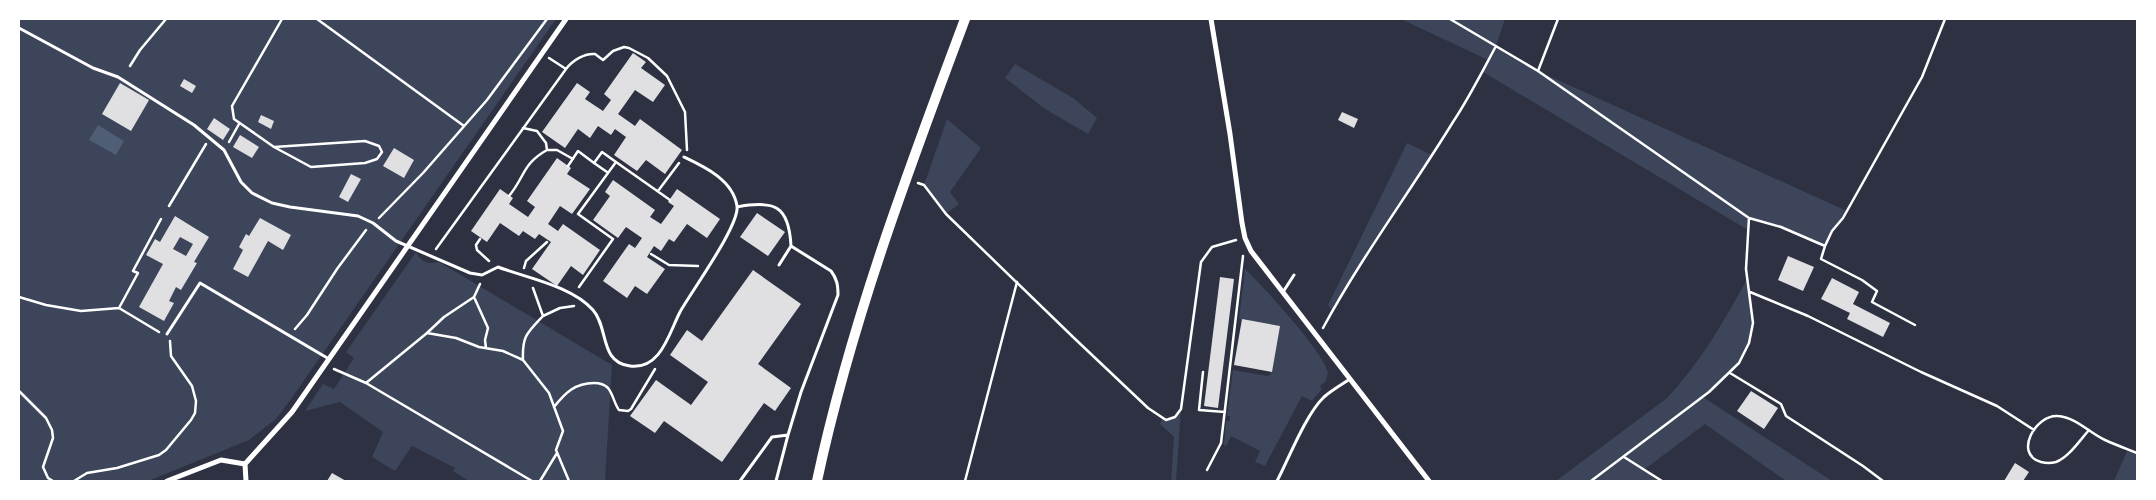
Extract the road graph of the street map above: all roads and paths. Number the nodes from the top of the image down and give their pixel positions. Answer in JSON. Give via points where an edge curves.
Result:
{"nodes":[{"id":1,"x":166,"y":19,"type":"edge"},
{"id":2,"x":282,"y":19,"type":"edge"},
{"id":3,"x":317,"y":19,"type":"edge"},
{"id":4,"x":547,"y":19,"type":"edge"},
{"id":5,"x":566,"y":19,"type":"edge"},
{"id":6,"x":966,"y":19,"type":"edge"},
{"id":7,"x":1210,"y":19,"type":"edge"},
{"id":8,"x":1450,"y":19,"type":"edge"},
{"id":9,"x":1558,"y":19,"type":"edge"},
{"id":10,"x":1945,"y":19,"type":"edge"},
{"id":11,"x":19,"y":28,"type":"edge"},
{"id":12,"x":1496,"y":46,"type":"junction"},
{"id":13,"x":542,"y":53,"type":"junction"},
{"id":14,"x":130,"y":66,"type":"dead end"},
{"id":15,"x":566,"y":69,"type":"junction"},
{"id":16,"x":1538,"y":72,"type":"junction"},
{"id":17,"x":240,"y":124,"type":"junction"},
{"id":18,"x":464,"y":126,"type":"junction"},
{"id":19,"x":523,"y":128,"type":"junction"},
{"id":20,"x":210,"y":136,"type":"junction"},
{"id":21,"x":274,"y":147,"type":"junction"},
{"id":22,"x":224,"y":150,"type":"junction"},
{"id":23,"x":547,"y":150,"type":"junction"},
{"id":24,"x":684,"y":157,"type":"junction"},
{"id":25,"x":573,"y":159,"type":"junction"},
{"id":26,"x":616,"y":162,"type":"junction"},
{"id":27,"x":594,"y":163,"type":"junction"},
{"id":28,"x":568,"y":166,"type":"dead end"},
{"id":29,"x":608,"y":172,"type":"junction"},
{"id":30,"x":905,"y":178,"type":"junction"},
{"id":31,"x":658,"y":192,"type":"junction"},
{"id":32,"x":509,"y":196,"type":"dead end"},
{"id":33,"x":670,"y":200,"type":"dead end"},
{"id":34,"x":169,"y":206,"type":"dead end"},
{"id":35,"x":737,"y":207,"type":"junction"},
{"id":36,"x":1749,"y":218,"type":"junction"},
{"id":37,"x":162,"y":219,"type":"dead end"},
{"id":38,"x":373,"y":223,"type":"junction"},
{"id":39,"x":1245,"y":238,"type":"junction"},
{"id":40,"x":480,"y":239,"type":"dead end"},
{"id":41,"x":547,"y":242,"type":"dead end"},
{"id":42,"x":407,"y":244,"type":"junction"},
{"id":43,"x":791,"y":246,"type":"junction"},
{"id":44,"x":1825,"y":246,"type":"junction"},
{"id":45,"x":1251,"y":251,"type":"junction"},
{"id":46,"x":651,"y":254,"type":"dead end"},
{"id":47,"x":431,"y":256,"type":"junction"},
{"id":48,"x":779,"y":264,"type":"dead end"},
{"id":49,"x":708,"y":265,"type":"junction"},
{"id":50,"x":498,"y":267,"type":"junction"},
{"id":51,"x":1294,"y":274,"type":"dead end"},
{"id":52,"x":482,"y":275,"type":"junction"},
{"id":53,"x":527,"y":278,"type":"junction"},
{"id":54,"x":1017,"y":282,"type":"junction"},
{"id":55,"x":1750,"y":292,"type":"junction"},
{"id":56,"x":1283,"y":293,"type":"junction"},
{"id":57,"x":574,"y":295,"type":"junction"},
{"id":58,"x":19,"y":296,"type":"edge"},
{"id":59,"x":474,"y":297,"type":"junction"},
{"id":60,"x":586,"y":304,"type":"junction"},
{"id":61,"x":120,"y":308,"type":"junction"},
{"id":62,"x":543,"y":316,"type":"junction"},
{"id":63,"x":1915,"y":325,"type":"dead end"},
{"id":64,"x":427,"y":333,"type":"junction"},
{"id":65,"x":167,"y":334,"type":"junction"},
{"id":66,"x":290,"y":337,"type":"junction"},
{"id":67,"x":1317,"y":338,"type":"junction"},
{"id":68,"x":486,"y":348,"type":"junction"},
{"id":69,"x":329,"y":360,"type":"junction"},
{"id":70,"x":523,"y":360,"type":"junction"},
{"id":71,"x":654,"y":360,"type":"junction"},
{"id":72,"x":326,"y":365,"type":"junction"},
{"id":73,"x":1203,"y":372,"type":"dead end"},
{"id":74,"x":1730,"y":373,"type":"junction"},
{"id":75,"x":1350,"y":380,"type":"junction"},
{"id":76,"x":366,"y":383,"type":"junction"},
{"id":77,"x":19,"y":391,"type":"edge"},
{"id":78,"x":554,"y":407,"type":"junction"},
{"id":79,"x":1225,"y":412,"type":"junction"},
{"id":80,"x":2034,"y":430,"type":"junction"},
{"id":81,"x":2090,"y":430,"type":"junction"},
{"id":82,"x":788,"y":435,"type":"junction"},
{"id":83,"x":558,"y":452,"type":"junction"},
{"id":84,"x":2137,"y":453,"type":"edge"},
{"id":85,"x":1624,"y":456,"type":"junction"},
{"id":86,"x":245,"y":464,"type":"junction"},
{"id":87,"x":1207,"y":470,"type":"dead end"},
{"id":88,"x":53,"y":481,"type":"edge"},
{"id":89,"x":74,"y":481,"type":"edge"},
{"id":90,"x":167,"y":481,"type":"edge"},
{"id":91,"x":246,"y":481,"type":"edge"},
{"id":92,"x":532,"y":481,"type":"edge"},
{"id":93,"x":540,"y":481,"type":"edge"},
{"id":94,"x":569,"y":481,"type":"edge"},
{"id":95,"x":740,"y":481,"type":"edge"},
{"id":96,"x":776,"y":481,"type":"edge"},
{"id":97,"x":817,"y":481,"type":"edge"},
{"id":98,"x":965,"y":481,"type":"edge"},
{"id":99,"x":1277,"y":481,"type":"edge"},
{"id":100,"x":1429,"y":481,"type":"edge"},
{"id":101,"x":1591,"y":481,"type":"edge"},
{"id":102,"x":1662,"y":481,"type":"edge"},
{"id":103,"x":1882,"y":481,"type":"edge"}],
"edges":[{"from":1,"to":14,"type":"path"},
{"from":2,"to":17,"type":"path","via":[[232,106],[234,119]]},
{"from":3,"to":18,"type":"path"},
{"from":4,"to":18,"type":"path"},
{"from":5,"to":13,"type":"street"},
{"from":6,"to":30,"type":"main road"},
{"from":7,"to":39,"type":"street"},
{"from":8,"to":12,"type":"path"},
{"from":9,"to":16,"type":"path"},
{"from":10,"to":44,"type":"path","via":[[1922,77]]},
{"from":11,"to":20,"type":"lane","via":[[93,68],[135,86]]},
{"from":12,"to":16,"type":"path"},
{"from":12,"to":67,"type":"path","via":[[1484,72],[1355,272]]},
{"from":13,"to":15,"type":"path"},
{"from":13,"to":42,"type":"street"},
{"from":15,"to":19,"type":"path"},
{"from":15,"to":24,"type":"path","via":[[584,56],[594,54],[604,60],[613,51],[624,47],[648,58],[667,76],[683,108],[687,152]]},
{"from":16,"to":36,"type":"path"},
{"from":17,"to":21,"type":"path"},
{"from":17,"to":22,"type":"path"},
{"from":18,"to":38,"type":"path"},
{"from":19,"to":23,"type":"path","via":[[537,131]]},
{"from":19,"to":47,"type":"path"},
{"from":20,"to":22,"type":"lane"},
{"from":20,"to":34,"type":"path"},
{"from":21,"to":21,"type":"path","via":[[307,166],[317,168],[365,163],[377,159],[382,152],[379,146],[365,141]]},
{"from":22,"to":38,"type":"lane","via":[[247,189],[272,203],[358,216]]},
{"from":23,"to":25,"type":"path","via":[[557,150]]},
{"from":23,"to":32,"type":"path","via":[[528,163]]},
{"from":24,"to":31,"type":"path"},
{"from":24,"to":35,"type":"lane","via":[[720,178]]},
{"from":25,"to":27,"type":"path","via":[[578,151]]},
{"from":25,"to":28,"type":"path"},
{"from":26,"to":27,"type":"path","via":[[602,152]]},
{"from":26,"to":29,"type":"path"},
{"from":26,"to":31,"type":"path"},
{"from":27,"to":29,"type":"path"},
{"from":29,"to":57,"type":"path","via":[[578,214],[613,239]]},
{"from":30,"to":54,"type":"path","via":[[924,185],[946,214]]},
{"from":30,"to":97,"type":"main road","via":[[843,372]]},
{"from":31,"to":33,"type":"path"},
{"from":35,"to":43,"type":"lane","via":[[761,203],[776,208],[787,220]]},
{"from":35,"to":49,"type":"lane","via":[[732,227]]},
{"from":36,"to":44,"type":"path","via":[[1781,227]]},
{"from":36,"to":55,"type":"path","via":[[1746,269]]},
{"from":37,"to":61,"type":"path","via":[[133,271],[138,273]]},
{"from":38,"to":42,"type":"lane","via":[[396,241]]},
{"from":38,"to":66,"type":"path"},
{"from":39,"to":45,"type":"street"},
{"from":39,"to":54,"type":"path","via":[[1219,244],[1201,262],[1181,409],[1171,420],[1162,419],[1148,408]]},
{"from":40,"to":50,"type":"path","via":[[477,250]]},
{"from":41,"to":53,"type":"path","via":[[526,260]]},
{"from":42,"to":47,"type":"lane"},
{"from":42,"to":69,"type":"street"},
{"from":43,"to":48,"type":"lane"},
{"from":43,"to":82,"type":"lane","via":[[831,271],[838,295]]},
{"from":44,"to":63,"type":"path","via":[[1821,259],[1862,280],[1877,291],[1872,302]]},
{"from":45,"to":56,"type":"street"},
{"from":45,"to":79,"type":"path","via":[[1243,256]]},
{"from":46,"to":49,"type":"path","via":[[669,265]]},
{"from":47,"to":52,"type":"lane"},
{"from":49,"to":71,"type":"lane"},
{"from":50,"to":52,"type":"lane"},
{"from":50,"to":53,"type":"lane"},
{"from":51,"to":56,"type":"lane"},
{"from":52,"to":59,"type":"path"},
{"from":53,"to":57,"type":"lane"},
{"from":53,"to":62,"type":"path"},
{"from":54,"to":98,"type":"path"},
{"from":55,"to":74,"type":"path","via":[[1752,332],[1746,352]]},
{"from":55,"to":80,"type":"path","via":[[1808,316],[1997,406]]},
{"from":56,"to":67,"type":"street"},
{"from":57,"to":60,"type":"lane"},
{"from":58,"to":61,"type":"path","via":[[46,306],[81,311]]},
{"from":59,"to":64,"type":"path"},
{"from":59,"to":68,"type":"path","via":[[488,328]]},
{"from":60,"to":62,"type":"path","via":[[560,308]]},
{"from":60,"to":71,"type":"lane","via":[[599,318],[612,358],[629,366]]},
{"from":61,"to":65,"type":"path"},
{"from":62,"to":70,"type":"path","via":[[525,336]]},
{"from":64,"to":68,"type":"path"},
{"from":64,"to":76,"type":"path"},
{"from":65,"to":66,"type":"lane","via":[[200,283]]},
{"from":65,"to":89,"type":"path","via":[[171,356],[192,386],[196,401],[191,420],[159,455],[87,473]]},
{"from":66,"to":69,"type":"lane"},
{"from":67,"to":75,"type":"street"},
{"from":68,"to":70,"type":"path"},
{"from":69,"to":72,"type":"street"},
{"from":70,"to":78,"type":"path","via":[[550,393]]},
{"from":71,"to":78,"type":"path","via":[[656,370],[628,411],[619,410],[606,386],[594,383],[578,385]]},
{"from":72,"to":76,"type":"path"},
{"from":72,"to":86,"type":"street","via":[[292,412]]},
{"from":73,"to":79,"type":"path","via":[[1199,410]]},
{"from":74,"to":85,"type":"path","via":[[1710,392]]},
{"from":74,"to":103,"type":"path","via":[[1781,404],[1786,416]]},
{"from":75,"to":99,"type":"lane","via":[[1319,402]]},
{"from":75,"to":100,"type":"street"},
{"from":76,"to":92,"type":"path"},
{"from":77,"to":88,"type":"path","via":[[50,425],[53,438],[43,467]]},
{"from":78,"to":83,"type":"path","via":[[562,431]]},
{"from":79,"to":87,"type":"path","via":[[1220,449]]},
{"from":80,"to":81,"type":"path","via":[[2045,418],[2057,416]]},
{"from":80,"to":81,"type":"path","via":[[2028,444],[2029,452],[2035,460],[2045,463],[2056,462],[2067,454]]},
{"from":81,"to":84,"type":"path"},
{"from":82,"to":95,"type":"lane","via":[[772,437]]},
{"from":82,"to":96,"type":"lane"},
{"from":83,"to":93,"type":"path"},
{"from":83,"to":94,"type":"path"},
{"from":85,"to":101,"type":"path"},
{"from":85,"to":102,"type":"path"},
{"from":86,"to":90,"type":"street","via":[[221,460]]},
{"from":86,"to":91,"type":"street"}]}
